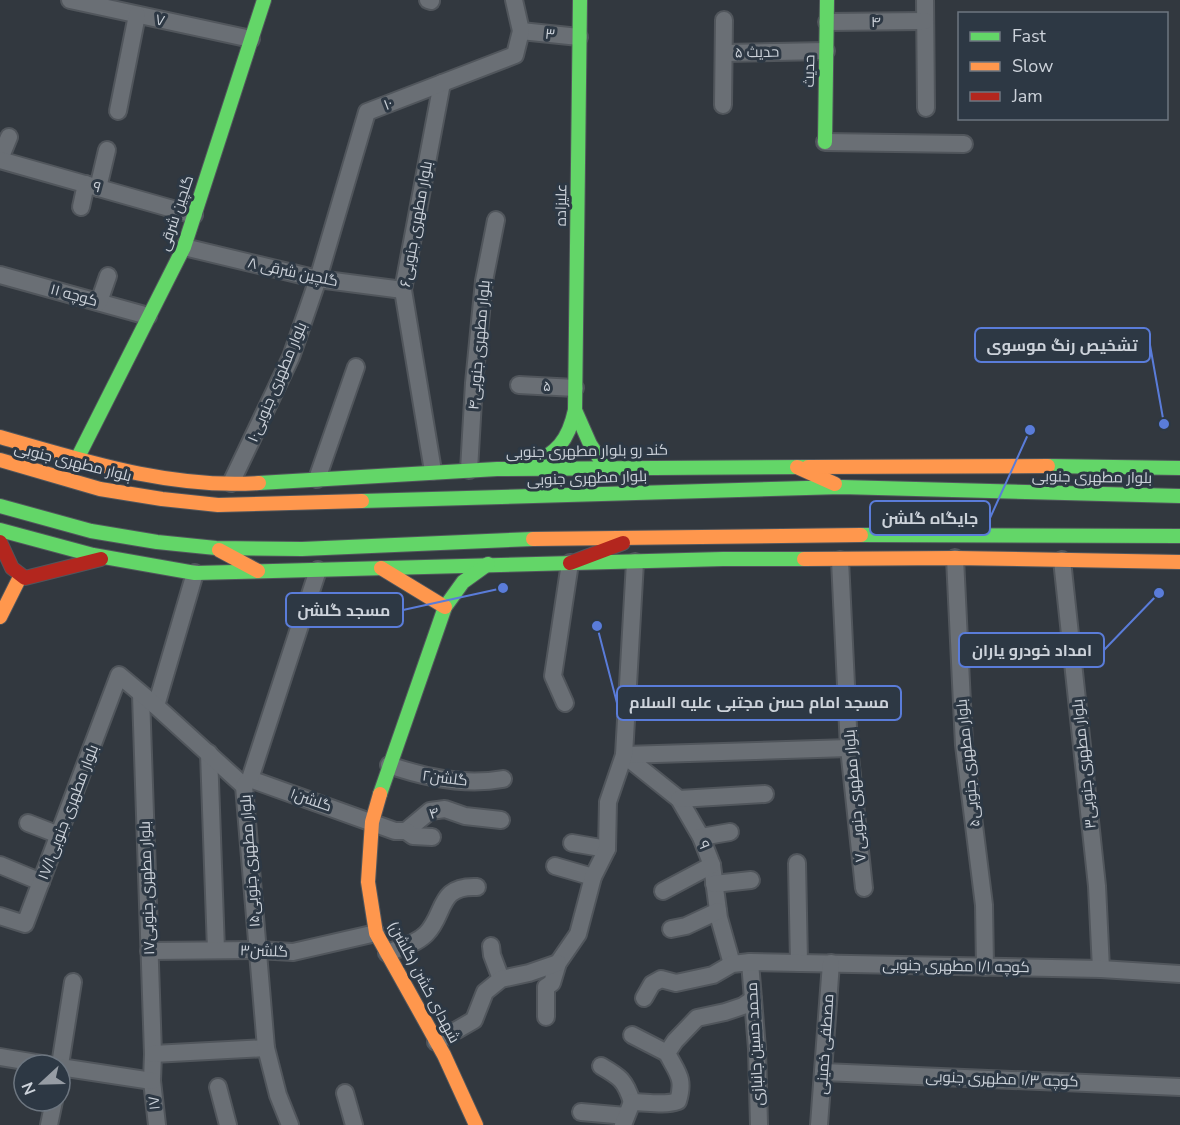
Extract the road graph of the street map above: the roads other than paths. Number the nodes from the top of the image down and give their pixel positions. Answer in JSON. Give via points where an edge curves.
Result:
{"nodes":[{"id":1,"x":70,"y":0,"type":"edge"},
{"id":2,"x":264,"y":0,"type":"edge"},
{"id":3,"x":514,"y":0,"type":"edge"},
{"id":4,"x":580,"y":0,"type":"edge"},
{"id":5,"x":827,"y":0,"type":"edge"},
{"id":6,"x":925,"y":0,"type":"edge"},
{"id":7,"x":137,"y":15,"type":"junction"},
{"id":8,"x":724,"y":20,"type":"dead end"},
{"id":9,"x":925,"y":21,"type":"junction"},
{"id":10,"x":827,"y":22,"type":"junction"},
{"id":11,"x":521,"y":31,"type":"junction"},
{"id":12,"x":579,"y":37,"type":"junction"},
{"id":13,"x":251,"y":39,"type":"junction"},
{"id":14,"x":826,"y":51,"type":"junction"},
{"id":15,"x":724,"y":53,"type":"junction"},
{"id":16,"x":442,"y":83,"type":"junction"},
{"id":17,"x":723,"y":105,"type":"dead end"},
{"id":18,"x":926,"y":108,"type":"dead end"},
{"id":19,"x":118,"y":111,"type":"dead end"},
{"id":20,"x":9,"y":137,"type":"dead end"},
{"id":21,"x":825,"y":142,"type":"joint"},
{"id":22,"x":964,"y":144,"type":"dead end"},
{"id":23,"x":107,"y":150,"type":"dead end"},
{"id":24,"x":0,"y":160,"type":"edge"},
{"id":25,"x":92,"y":186,"type":"junction"},
{"id":26,"x":81,"y":207,"type":"dead end"},
{"id":27,"x":194,"y":215,"type":"junction"},
{"id":28,"x":496,"y":220,"type":"dead end"},
{"id":29,"x":184,"y":247,"type":"junction"},
{"id":30,"x":0,"y":275,"type":"edge"},
{"id":31,"x":108,"y":276,"type":"dead end"},
{"id":32,"x":318,"y":279,"type":"junction"},
{"id":33,"x":404,"y":290,"type":"junction"},
{"id":34,"x":99,"y":302,"type":"junction"},
{"id":35,"x":148,"y":316,"type":"junction"},
{"id":36,"x":356,"y":367,"type":"dead end"},
{"id":37,"x":519,"y":385,"type":"dead end"},
{"id":38,"x":575,"y":388,"type":"junction"},
{"id":39,"x":575,"y":410,"type":"junction"},
{"id":40,"x":0,"y":437,"type":"edge"},
{"id":41,"x":77,"y":459,"type":"junction"},
{"id":42,"x":0,"y":460,"type":"edge"},
{"id":43,"x":529,"y":467,"type":"junction"},
{"id":44,"x":605,"y":467,"type":"junction"},
{"id":45,"x":797,"y":467,"type":"junction"},
{"id":46,"x":1180,"y":468,"type":"edge"},
{"id":47,"x":469,"y":470,"type":"junction"},
{"id":48,"x":433,"y":471,"type":"junction"},
{"id":49,"x":311,"y":480,"type":"junction"},
{"id":50,"x":231,"y":483,"type":"junction"},
{"id":51,"x":841,"y":487,"type":"junction"},
{"id":52,"x":1180,"y":496,"type":"edge"},
{"id":53,"x":305,"y":503,"type":"junction"},
{"id":54,"x":0,"y":506,"type":"edge"},
{"id":55,"x":0,"y":530,"type":"edge"},
{"id":56,"x":1180,"y":536,"type":"edge"},
{"id":57,"x":641,"y":537,"type":"junction"},
{"id":58,"x":0,"y":542,"type":"edge"},
{"id":59,"x":216,"y":548,"type":"junction"},
{"id":60,"x":105,"y":558,"type":"junction"},
{"id":61,"x":955,"y":558,"type":"junction"},
{"id":62,"x":840,"y":560,"type":"junction"},
{"id":63,"x":1062,"y":560,"type":"junction"},
{"id":64,"x":635,"y":562,"type":"junction"},
{"id":65,"x":1180,"y":562,"type":"edge"},
{"id":66,"x":570,"y":563,"type":"junction"},
{"id":67,"x":488,"y":564,"type":"junction"},
{"id":68,"x":381,"y":568,"type":"junction"},
{"id":69,"x":318,"y":570,"type":"junction"},
{"id":70,"x":258,"y":571,"type":"junction"},
{"id":71,"x":195,"y":573,"type":"junction"},
{"id":72,"x":20,"y":577,"type":"junction"},
{"id":73,"x":445,"y":607,"type":"junction"},
{"id":74,"x":0,"y":617,"type":"edge"},
{"id":75,"x":141,"y":695,"type":"junction"},
{"id":76,"x":565,"y":704,"type":"dead end"},
{"id":77,"x":156,"y":705,"type":"junction"},
{"id":78,"x":849,"y":748,"type":"junction"},
{"id":79,"x":209,"y":753,"type":"junction"},
{"id":80,"x":624,"y":755,"type":"junction"},
{"id":81,"x":389,"y":765,"type":"junction"},
{"id":82,"x":503,"y":779,"type":"dead end"},
{"id":83,"x":247,"y":782,"type":"junction"},
{"id":84,"x":765,"y":794,"type":"dead end"},
{"id":85,"x":679,"y":799,"type":"junction"},
{"id":86,"x":501,"y":820,"type":"dead end"},
{"id":87,"x":372,"y":822,"type":"junction"},
{"id":88,"x":28,"y":823,"type":"dead end"},
{"id":89,"x":406,"y":831,"type":"junction"},
{"id":90,"x":730,"y":832,"type":"dead end"},
{"id":91,"x":59,"y":835,"type":"junction"},
{"id":92,"x":432,"y":837,"type":"dead end"},
{"id":93,"x":701,"y":837,"type":"junction"},
{"id":94,"x":572,"y":843,"type":"dead end"},
{"id":95,"x":607,"y":849,"type":"junction"},
{"id":96,"x":797,"y":863,"type":"dead end"},
{"id":97,"x":0,"y":865,"type":"edge"},
{"id":98,"x":712,"y":865,"type":"junction"},
{"id":99,"x":555,"y":866,"type":"dead end"},
{"id":100,"x":592,"y":877,"type":"junction"},
{"id":101,"x":751,"y":880,"type":"dead end"},
{"id":102,"x":41,"y":882,"type":"junction"},
{"id":103,"x":714,"y":884,"type":"junction"},
{"id":104,"x":477,"y":887,"type":"dead end"},
{"id":105,"x":864,"y":888,"type":"dead end"},
{"id":106,"x":663,"y":891,"type":"dead end"},
{"id":107,"x":718,"y":911,"type":"junction"},
{"id":108,"x":0,"y":916,"type":"edge"},
{"id":109,"x":670,"y":928,"type":"dead end"},
{"id":110,"x":376,"y":933,"type":"junction"},
{"id":111,"x":491,"y":946,"type":"dead end"},
{"id":112,"x":216,"y":950,"type":"junction"},
{"id":113,"x":256,"y":950,"type":"junction"},
{"id":114,"x":149,"y":951,"type":"junction"},
{"id":115,"x":387,"y":953,"type":"junction"},
{"id":116,"x":750,"y":962,"type":"junction"},
{"id":117,"x":800,"y":963,"type":"junction"},
{"id":118,"x":831,"y":963,"type":"junction"},
{"id":119,"x":732,"y":964,"type":"junction"},
{"id":120,"x":985,"y":967,"type":"junction"},
{"id":121,"x":1101,"y":969,"type":"junction"},
{"id":122,"x":560,"y":973,"type":"junction"},
{"id":123,"x":1180,"y":974,"type":"edge"},
{"id":124,"x":501,"y":980,"type":"junction"},
{"id":125,"x":73,"y":982,"type":"dead end"},
{"id":126,"x":644,"y":998,"type":"dead end"},
{"id":127,"x":753,"y":999,"type":"junction"},
{"id":128,"x":546,"y":1017,"type":"dead end"},
{"id":129,"x":632,"y":1035,"type":"dead end"},
{"id":130,"x":436,"y":1042,"type":"junction"},
{"id":131,"x":266,"y":1048,"type":"junction"},
{"id":132,"x":62,"y":1053,"type":"edge"},
{"id":133,"x":667,"y":1053,"type":"junction"},
{"id":134,"x":153,"y":1054,"type":"junction"},
{"id":135,"x":601,"y":1066,"type":"dead end"},
{"id":136,"x":72,"y":1068,"type":"edge"},
{"id":137,"x":823,"y":1072,"type":"junction"},
{"id":138,"x":152,"y":1081,"type":"junction"},
{"id":139,"x":218,"y":1087,"type":"dead end"},
{"id":140,"x":1180,"y":1087,"type":"edge"},
{"id":141,"x":345,"y":1093,"type":"dead end"},
{"id":142,"x":581,"y":1112,"type":"dead end"},
{"id":143,"x":627,"y":1114,"type":"edge"},
{"id":144,"x":157,"y":1125,"type":"edge"},
{"id":145,"x":228,"y":1125,"type":"edge"},
{"id":146,"x":290,"y":1125,"type":"edge"},
{"id":147,"x":354,"y":1125,"type":"edge"},
{"id":148,"x":476,"y":1125,"type":"edge"},
{"id":149,"x":759,"y":1125,"type":"edge"},
{"id":150,"x":819,"y":1125,"type":"edge"}],
"edges":[{"from":1,"to":7,"type":"street","name":"۷"},
{"from":2,"to":13,"type":"main road","name":"گلچین شرقی"},
{"from":3,"to":11,"type":"street"},
{"from":4,"to":12,"type":"main road","name":"علیزاده"},
{"from":5,"to":10,"type":"main road","name":"حدیث"},
{"from":6,"to":9,"type":"street"},
{"from":7,"to":13,"type":"street","name":"۷"},
{"from":7,"to":19,"type":"street"},
{"from":8,"to":15,"type":"street"},
{"from":9,"to":10,"type":"street","name":"۴"},
{"from":9,"to":18,"type":"street"},
{"from":10,"to":14,"type":"main road","name":"حدیث"},
{"from":11,"to":12,"type":"street","name":"۳"},
{"from":11,"to":16,"type":"street","name":"۱۰","via":[[515,55]]},
{"from":12,"to":38,"type":"main road","name":"علیزاده"},
{"from":13,"to":27,"type":"main road","name":"گلچین شرقی"},
{"from":14,"to":15,"type":"street","name":"حدیث ۵"},
{"from":14,"to":21,"type":"main road","name":"حدیث"},
{"from":15,"to":17,"type":"street"},
{"from":16,"to":32,"type":"street","name":"۱۰","via":[[367,112]]},
{"from":16,"to":33,"type":"street","name":"بلوار مطهری جنوبی۶"},
{"from":20,"to":24,"type":"street"},
{"from":21,"to":22,"type":"street"},
{"from":23,"to":25,"type":"street"},
{"from":24,"to":25,"type":"street","name":"۹"},
{"from":25,"to":26,"type":"street"},
{"from":25,"to":27,"type":"street","name":"۹"},
{"from":27,"to":29,"type":"main road","name":"گلچین شرقی"},
{"from":28,"to":47,"type":"street","name":"بلوار مطهری جنوبی۴","via":[[484,281]]},
{"from":29,"to":32,"type":"street","name":"۸ گلچین شرقی"},
{"from":29,"to":35,"type":"main road","name":"گلچین شرقی"},
{"from":30,"to":34,"type":"street","name":"کوچه ۱۱"},
{"from":31,"to":34,"type":"street"},
{"from":32,"to":33,"type":"street","name":"۸ گلچین شرقی"},
{"from":32,"to":50,"type":"street","name":"بلوار مطهری جنوبی۱۰","via":[[291,357]]},
{"from":33,"to":48,"type":"street","name":"بلوار مطهری جنوبی۶"},
{"from":34,"to":35,"type":"street","name":"کوچه ۱۱"},
{"from":35,"to":41,"type":"main road","name":"گلچین شرقی"},
{"from":36,"to":49,"type":"street"},
{"from":37,"to":38,"type":"street","name":"۵"},
{"from":38,"to":39,"type":"main road","name":"علیزاده"},
{"from":39,"to":43,"type":"main road","name":"علیزاده","via":[[562,446]]},
{"from":39,"to":44,"type":"main road","name":"علیزاده"},
{"from":40,"to":41,"type":"main road","name":"کند رو بلوار مطهری جنوبی"},
{"from":41,"to":50,"type":"main road","name":"کند رو بلوار مطهری جنوبی","via":[[164,478]]},
{"from":42,"to":53,"type":"main road","name":"بلوار مطهری جنوبی","via":[[99,489],[162,500],[218,505]]},
{"from":43,"to":44,"type":"main road","name":"کند رو بلوار مطهری جنوبی"},
{"from":43,"to":47,"type":"main road","name":"کند رو بلوار مطهری جنوبی"},
{"from":44,"to":45,"type":"main road","name":"کند رو بلوار مطهری جنوبی"},
{"from":45,"to":46,"type":"main road","name":"کند رو بلوار مطهری جنوبی"},
{"from":45,"to":51,"type":"main road"},
{"from":47,"to":48,"type":"main road","name":"کند رو بلوار مطهری جنوبی"},
{"from":48,"to":49,"type":"main road","name":"کند رو بلوار مطهری جنوبی"},
{"from":49,"to":50,"type":"main road","name":"کند رو بلوار مطهری جنوبی"},
{"from":49,"to":53,"type":"main road"},
{"from":51,"to":52,"type":"main road","name":"بلوار مطهری جنوبی"},
{"from":51,"to":53,"type":"main road","name":"بلوار مطهری جنوبی"},
{"from":54,"to":59,"type":"main road","via":[[91,531]]},
{"from":55,"to":60,"type":"main road"},
{"from":56,"to":57,"type":"main road"},
{"from":57,"to":59,"type":"main road","via":[[302,549]]},
{"from":57,"to":66,"type":"main road"},
{"from":58,"to":72,"type":"main road"},
{"from":59,"to":70,"type":"main road"},
{"from":60,"to":71,"type":"main road"},
{"from":60,"to":72,"type":"main road"},
{"from":61,"to":62,"type":"main road"},
{"from":61,"to":63,"type":"main road"},
{"from":61,"to":120,"type":"street","name":"۵بلوار مطهری جنوبی","via":[[964,745],[984,905]]},
{"from":62,"to":64,"type":"main road"},
{"from":62,"to":78,"type":"street","name":"۷ بلوار مطهری جنوبی"},
{"from":63,"to":65,"type":"main road"},
{"from":63,"to":121,"type":"street","name":"بلوار مطهری جنوبی۳","via":[[1097,886]]},
{"from":64,"to":66,"type":"main road"},
{"from":64,"to":80,"type":"street"},
{"from":66,"to":67,"type":"main road"},
{"from":66,"to":76,"type":"street","via":[[553,676]]},
{"from":67,"to":68,"type":"main road"},
{"from":67,"to":73,"type":"main road","name":"شهدای کشن (گلشن)","via":[[456,588]]},
{"from":68,"to":69,"type":"main road"},
{"from":68,"to":73,"type":"main road"},
{"from":69,"to":70,"type":"main road"},
{"from":69,"to":83,"type":"street","name":"بلوار مطهری جنوبی۱۵"},
{"from":70,"to":71,"type":"main road"},
{"from":71,"to":77,"type":"street"},
{"from":72,"to":74,"type":"main road"},
{"from":73,"to":81,"type":"main road","name":"شهدای کشن (گلشن)"},
{"from":75,"to":77,"type":"street"},
{"from":75,"to":91,"type":"street","name":"بلوار مطهری جنوبی۱۷/۱","via":[[119,675]]},
{"from":75,"to":114,"type":"street","name":"بلوار مطهری جنوبی۱۷"},
{"from":77,"to":79,"type":"street"},
{"from":78,"to":80,"type":"street"},
{"from":78,"to":105,"type":"street","name":"۷ بلوار مطهری جنوبی"},
{"from":79,"to":83,"type":"street"},
{"from":79,"to":112,"type":"street"},
{"from":80,"to":85,"type":"street","name":"۹"},
{"from":80,"to":95,"type":"street","via":[[608,802]]},
{"from":81,"to":82,"type":"street","name":"گلشن۲","via":[[419,776],[450,781],[484,783]]},
{"from":81,"to":87,"type":"main road","name":"شهدای کشن (گلشن)"},
{"from":83,"to":87,"type":"street","name":"گلشن۱"},
{"from":83,"to":113,"type":"street","name":"بلوار مطهری جنوبی۱۵"},
{"from":84,"to":85,"type":"street"},
{"from":85,"to":93,"type":"street","name":"۹"},
{"from":86,"to":89,"type":"street","name":"۴","via":[[465,816],[445,809],[430,811]]},
{"from":87,"to":89,"type":"street"},
{"from":87,"to":110,"type":"main road","name":"شهدای کشن (گلشن)","via":[[368,882]]},
{"from":88,"to":91,"type":"street"},
{"from":89,"to":92,"type":"street","via":[[413,836]]},
{"from":90,"to":93,"type":"street"},
{"from":91,"to":102,"type":"street","name":"بلوار مطهری جنوبی۱۷/۱"},
{"from":93,"to":98,"type":"street","name":"۹"},
{"from":94,"to":95,"type":"street"},
{"from":95,"to":100,"type":"street"},
{"from":96,"to":117,"type":"street"},
{"from":97,"to":102,"type":"street"},
{"from":98,"to":103,"type":"street","name":"۹"},
{"from":98,"to":106,"type":"street"},
{"from":99,"to":100,"type":"street"},
{"from":100,"to":122,"type":"street","via":[[578,934]]},
{"from":101,"to":103,"type":"street"},
{"from":102,"to":108,"type":"street","name":"بلوار مطهری جنوبی۱۷/۱","via":[[25,924]]},
{"from":103,"to":107,"type":"street","name":"۹"},
{"from":104,"to":115,"type":"street","via":[[448,894],[426,934]]},
{"from":107,"to":109,"type":"street","via":[[686,926]]},
{"from":107,"to":119,"type":"street","name":"۹"},
{"from":110,"to":113,"type":"street","name":"گلشن۳","via":[[293,952]]},
{"from":110,"to":115,"type":"main road","name":"شهدای کشن (گلشن)"},
{"from":111,"to":124,"type":"street"},
{"from":112,"to":113,"type":"street","name":"گلشن۳"},
{"from":112,"to":114,"type":"street","name":"گلشن۳"},
{"from":113,"to":131,"type":"street","name":"بلوار مطهری جنوبی۱۵"},
{"from":114,"to":134,"type":"street","name":"بلوار مطهری جنوبی۱۷"},
{"from":115,"to":130,"type":"main road","name":"شهدای کشن (گلشن)"},
{"from":116,"to":117,"type":"street","name":"کوچه ۱/۱ مطهری جنوبی"},
{"from":116,"to":119,"type":"street","name":"کوچه ۱/۱ مطهری جنوبی"},
{"from":116,"to":127,"type":"street","name":"محمد حسین جانبازی"},
{"from":117,"to":118,"type":"street","name":"کوچه ۱/۱ مطهری جنوبی"},
{"from":118,"to":120,"type":"street","name":"کوچه ۱/۱ مطهری جنوبی"},
{"from":118,"to":137,"type":"street","name":"مصطفی خمینی"},
{"from":119,"to":126,"type":"street","name":"کوچه ۱/۱ مطهری جنوبی","via":[[712,975],[676,983],[661,979],[652,984]]},
{"from":120,"to":121,"type":"street","name":"کوچه ۱/۱ مطهری جنوبی"},
{"from":121,"to":123,"type":"street","name":"کوچه ۱/۱ مطهری جنوبی"},
{"from":122,"to":124,"type":"street","via":[[529,973]]},
{"from":122,"to":128,"type":"street","via":[[546,987]]},
{"from":124,"to":130,"type":"street","via":[[485,992],[474,1020]]},
{"from":125,"to":132,"type":"street"},
{"from":127,"to":133,"type":"street","via":[[743,1006],[697,1018]]},
{"from":127,"to":149,"type":"street","name":"محمد حسین جانبازی"},
{"from":129,"to":133,"type":"street"},
{"from":130,"to":148,"type":"main road","name":"شهدای کشن (گلشن)"},
{"from":131,"to":134,"type":"street"},
{"from":131,"to":146,"type":"street","name":"بلوار مطهری جنوبی۱۵"},
{"from":133,"to":143,"type":"street","via":[[688,1079],[678,1101],[654,1102]]},
{"from":134,"to":138,"type":"street","name":"بلوار مطهری جنوبی۱۷"},
{"from":135,"to":143,"type":"street","via":[[621,1078],[628,1088]]},
{"from":136,"to":138,"type":"street"},
{"from":137,"to":140,"type":"street","name":"کوچه ۱/۳ مطهری جنوبی"},
{"from":137,"to":150,"type":"street","name":"مصطفی خمینی"},
{"from":138,"to":144,"type":"street","name":"۱۷"},
{"from":139,"to":145,"type":"street"},
{"from":141,"to":147,"type":"street"},
{"from":142,"to":143,"type":"street"}]}
